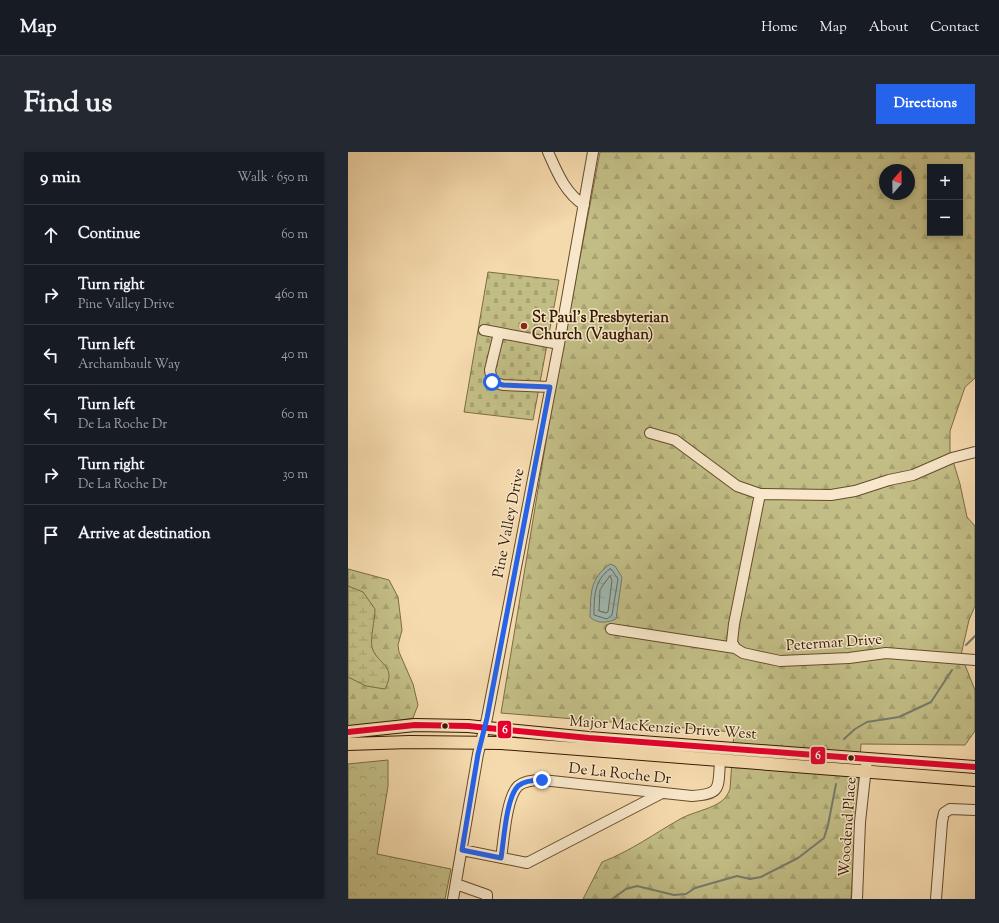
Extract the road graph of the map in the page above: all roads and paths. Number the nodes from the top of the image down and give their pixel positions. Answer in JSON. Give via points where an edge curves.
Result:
{"nodes":[{"id":1,"x":548,"y":152,"type":"edge"},
{"id":2,"x":593,"y":152,"type":"edge"},
{"id":3,"x":584,"y":205,"type":"junction"},
{"id":4,"x":484,"y":330,"type":"dead end"},
{"id":5,"x":499,"y":333,"type":"junction"},
{"id":6,"x":559,"y":344,"type":"junction"},
{"id":7,"x":550,"y":387,"type":"junction"},
{"id":8,"x":650,"y":433,"type":"dead end"},
{"id":9,"x":975,"y":452,"type":"edge"},
{"id":10,"x":760,"y":494,"type":"junction"},
{"id":11,"x":611,"y":629,"type":"dead end"},
{"id":12,"x":736,"y":648,"type":"junction"},
{"id":13,"x":975,"y":660,"type":"edge"},
{"id":14,"x":485,"y":728,"type":"junction"},
{"id":15,"x":348,"y":732,"type":"edge"},
{"id":16,"x":482,"y":743,"type":"junction"},
{"id":17,"x":348,"y":744,"type":"edge"},
{"id":18,"x":868,"y":758,"type":"junction"},
{"id":19,"x":720,"y":761,"type":"junction"},
{"id":20,"x":975,"y":767,"type":"edge"},
{"id":21,"x":866,"y":770,"type":"junction"},
{"id":22,"x":975,"y":780,"type":"edge"},
{"id":23,"x":662,"y":793,"type":"junction"},
{"id":24,"x":975,"y":810,"type":"edge"},
{"id":25,"x":462,"y":850,"type":"junction"},
{"id":26,"x":501,"y":858,"type":"junction"},
{"id":27,"x":456,"y":884,"type":"junction"},
{"id":28,"x":453,"y":899,"type":"edge"},
{"id":29,"x":487,"y":899,"type":"edge"},
{"id":30,"x":857,"y":899,"type":"edge"},
{"id":31,"x":936,"y":899,"type":"edge"}],
"edges":[{"from":1,"to":3,"type":"street","via":[[565,188]]},
{"from":2,"to":3,"type":"street","name":"Pine Valley Drive"},
{"from":3,"to":6,"type":"street","name":"Pine Valley Drive"},
{"from":4,"to":5,"type":"street"},
{"from":5,"to":6,"type":"street"},
{"from":5,"to":7,"type":"street","via":[[490,370],[492,382],[503,385]]},
{"from":6,"to":7,"type":"street","name":"Pine Valley Drive"},
{"from":7,"to":14,"type":"street","name":"Pine Valley Drive"},
{"from":8,"to":10,"type":"street","via":[[675,440],[738,486]]},
{"from":9,"to":10,"type":"street","via":[[952,458],[913,475],[855,491],[831,495]]},
{"from":10,"to":12,"type":"street","via":[[734,624],[732,642]]},
{"from":11,"to":12,"type":"street","name":"Petermar Drive"},
{"from":12,"to":13,"type":"street","name":"Petermar Drive","via":[[743,653],[780,661],[849,658],[886,653]]},
{"from":14,"to":15,"type":"main road","name":"Major MacKenzie Drive West","via":[[415,725]]},
{"from":14,"to":16,"type":"street","name":"Pine Valley Drive"},
{"from":14,"to":18,"type":"main road","name":"Major MacKenzie Drive West"},
{"from":16,"to":17,"type":"main road","name":"Major MacKenzie Drive West"},
{"from":16,"to":19,"type":"main road","name":"Major MacKenzie Drive West"},
{"from":16,"to":25,"type":"street","name":"Pine Valley Drive"},
{"from":18,"to":20,"type":"main road","name":"Major MacKenzie Drive West"},
{"from":18,"to":21,"type":"street","name":"Woodend Place"},
{"from":19,"to":21,"type":"main road","name":"Major MacKenzie Drive West"},
{"from":19,"to":23,"type":"street","name":"De La Roche Dr","via":[[718,784],[716,790],[710,794],[692,796]]},
{"from":21,"to":22,"type":"main road","name":"Major MacKenzie Drive West"},
{"from":21,"to":30,"type":"street","name":"Woodend Place","via":[[860,822]]},
{"from":23,"to":26,"type":"street","via":[[527,863]]},
{"from":23,"to":26,"type":"street","name":"De La Roche Dr","via":[[542,780],[519,785],[512,795]]},
{"from":24,"to":31,"type":"street","via":[[945,811]]},
{"from":25,"to":26,"type":"street"},
{"from":25,"to":27,"type":"street","name":"Pine Valley Drive"},
{"from":27,"to":28,"type":"street","name":"Pine Valley Drive"},
{"from":27,"to":29,"type":"street","via":[[487,895]]}]}
